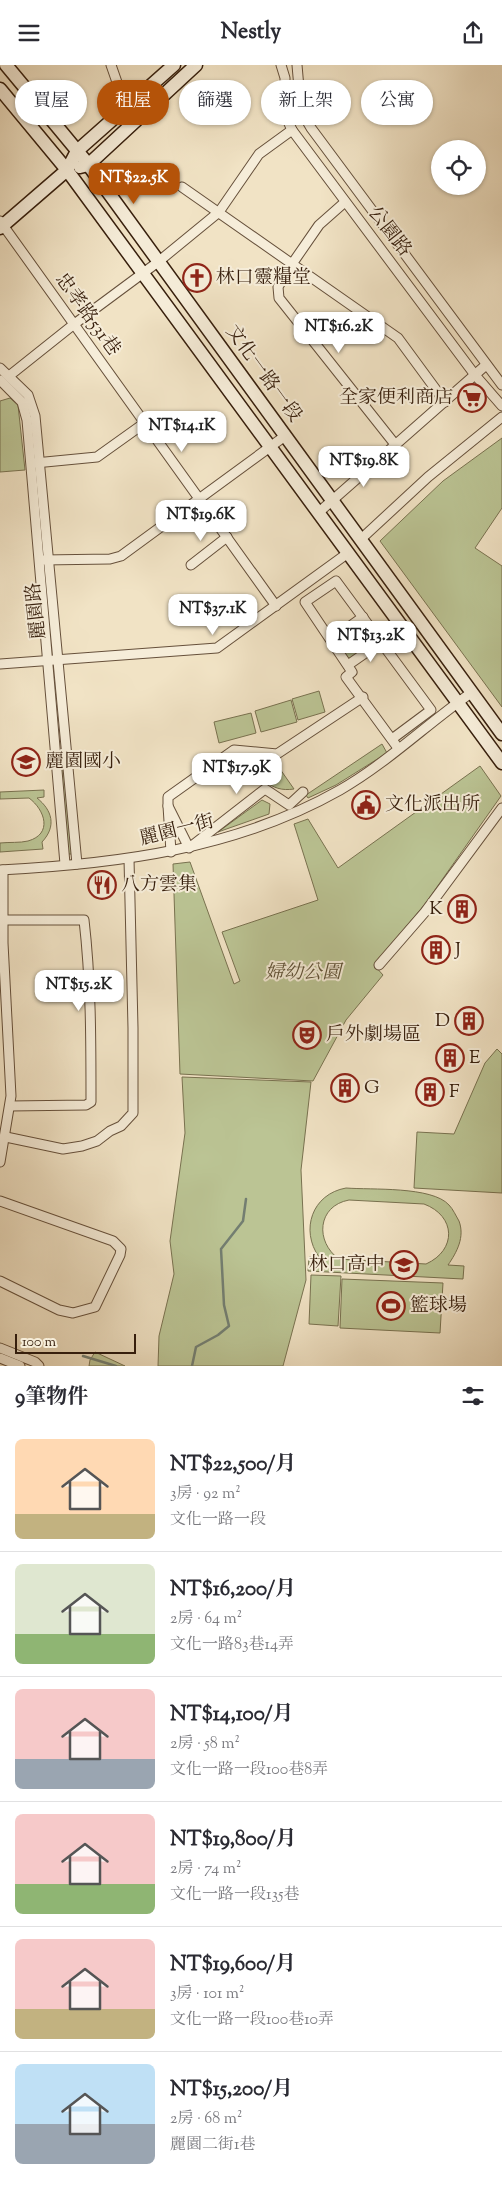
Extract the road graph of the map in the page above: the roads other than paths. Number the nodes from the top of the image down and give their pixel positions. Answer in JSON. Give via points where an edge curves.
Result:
{"nodes":[{"id":1,"x":6,"y":65,"type":"edge"},
{"id":2,"x":111,"y":65,"type":"edge"},
{"id":3,"x":174,"y":65,"type":"edge"},
{"id":4,"x":196,"y":65,"type":"edge"},
{"id":5,"x":282,"y":65,"type":"edge"},
{"id":6,"x":297,"y":65,"type":"edge"},
{"id":7,"x":116,"y":80,"type":"edge"},
{"id":8,"x":157,"y":80,"type":"edge"},
{"id":9,"x":0,"y":89,"type":"edge"},
{"id":10,"x":107,"y":125,"type":"edge"},
{"id":11,"x":292,"y":130,"type":"junction"},
{"id":12,"x":312,"y":130,"type":"junction"},
{"id":13,"x":300,"y":139,"type":"junction"},
{"id":14,"x":77,"y":151,"type":"junction"},
{"id":15,"x":88,"y":165,"type":"junction"},
{"id":16,"x":67,"y":170,"type":"junction"},
{"id":17,"x":182,"y":187,"type":"dead end"},
{"id":18,"x":345,"y":202,"type":"junction"},
{"id":19,"x":219,"y":213,"type":"junction"},
{"id":20,"x":1,"y":225,"type":"edge"},
{"id":21,"x":398,"y":247,"type":"junction"},
{"id":22,"x":388,"y":257,"type":"junction"},
{"id":23,"x":158,"y":262,"type":"junction"},
{"id":24,"x":292,"y":264,"type":"junction"},
{"id":25,"x":143,"y":273,"type":"junction"},
{"id":26,"x":73,"y":325,"type":"junction"},
{"id":27,"x":486,"y":365,"type":"junction"},
{"id":28,"x":0,"y":368,"type":"edge"},
{"id":29,"x":475,"y":375,"type":"junction"},
{"id":30,"x":4,"y":378,"type":"edge"},
{"id":31,"x":502,"y":385,"type":"edge"},
{"id":32,"x":445,"y":402,"type":"junction"},
{"id":33,"x":501,"y":404,"type":"edge"},
{"id":34,"x":502,"y":417,"type":"edge"},
{"id":35,"x":146,"y":422,"type":"junction"},
{"id":36,"x":285,"y":436,"type":"junction"},
{"id":37,"x":394,"y":443,"type":"junction"},
{"id":38,"x":269,"y":446,"type":"junction"},
{"id":39,"x":35,"y":463,"type":"junction"},
{"id":40,"x":198,"y":498,"type":"junction"},
{"id":41,"x":332,"y":502,"type":"junction"},
{"id":42,"x":318,"y":513,"type":"junction"},
{"id":43,"x":226,"y":537,"type":"junction"},
{"id":44,"x":360,"y":540,"type":"junction"},
{"id":45,"x":348,"y":553,"type":"junction"},
{"id":46,"x":48,"y":560,"type":"junction"},
{"id":47,"x":38,"y":561,"type":"junction"},
{"id":48,"x":191,"y":565,"type":"dead end"},
{"id":49,"x":276,"y":606,"type":"junction"},
{"id":50,"x":363,"y":617,"type":"junction"},
{"id":51,"x":331,"y":640,"type":"junction"},
{"id":52,"x":381,"y":642,"type":"junction"},
{"id":53,"x":58,"y":660,"type":"junction"},
{"id":54,"x":47,"y":661,"type":"junction"},
{"id":55,"x":0,"y":664,"type":"edge"},
{"id":56,"x":348,"y":665,"type":"junction"},
{"id":57,"x":471,"y":693,"type":"junction"},
{"id":58,"x":363,"y":697,"type":"junction"},
{"id":59,"x":457,"y":703,"type":"junction"},
{"id":60,"x":502,"y":733,"type":"edge"},
{"id":61,"x":392,"y":739,"type":"junction"},
{"id":62,"x":398,"y":749,"type":"junction"},
{"id":63,"x":502,"y":763,"type":"edge"},
{"id":64,"x":303,"y":793,"type":"dead end"},
{"id":65,"x":168,"y":806,"type":"junction"},
{"id":66,"x":502,"y":808,"type":"edge"},
{"id":67,"x":189,"y":848,"type":"junction"},
{"id":68,"x":171,"y":852,"type":"junction"},
{"id":69,"x":129,"y":859,"type":"junction"},
{"id":70,"x":65,"y":864,"type":"junction"},
{"id":71,"x":77,"y":865,"type":"junction"},
{"id":72,"x":2,"y":870,"type":"edge"},
{"id":73,"x":4,"y":920,"type":"junction"},
{"id":74,"x":2,"y":943,"type":"edge"},
{"id":75,"x":379,"y":965,"type":"dead end"},
{"id":76,"x":4,"y":1028,"type":"edge"},
{"id":77,"x":10,"y":1106,"type":"junction"},
{"id":78,"x":4,"y":1132,"type":"edge"},
{"id":79,"x":0,"y":1162,"type":"edge"},
{"id":80,"x":0,"y":1201,"type":"edge"},
{"id":81,"x":0,"y":1281,"type":"edge"},
{"id":82,"x":0,"y":1348,"type":"edge"},
{"id":83,"x":0,"y":1358,"type":"edge"},
{"id":84,"x":20,"y":1366,"type":"edge"},
{"id":85,"x":39,"y":1366,"type":"edge"}],
"edges":[{"from":1,"to":14,"type":"main road","name":"文化一路一段"},
{"from":2,"to":7,"type":"street"},
{"from":3,"to":8,"type":"main road"},
{"from":4,"to":15,"type":"main road"},
{"from":5,"to":11,"type":"street","name":"公園路","via":[[285,115]]},
{"from":6,"to":12,"type":"street","name":"公園路","via":[[301,111]]},
{"from":9,"to":16,"type":"main road","name":"文化一路一段"},
{"from":10,"to":14,"type":"main road"},
{"from":11,"to":13,"type":"street","name":"公園路"},
{"from":11,"to":19,"type":"street","via":[[259,155]]},
{"from":12,"to":13,"type":"street"},
{"from":12,"to":21,"type":"street","name":"公園路"},
{"from":13,"to":18,"type":"street","name":"公園路"},
{"from":14,"to":15,"type":"main road","name":"文化一路一段"},
{"from":14,"to":16,"type":"main road"},
{"from":15,"to":16,"type":"main road"},
{"from":15,"to":23,"type":"main road","name":"文化一路一段"},
{"from":16,"to":20,"type":"main road"},
{"from":16,"to":25,"type":"main road","name":"文化一路一段"},
{"from":17,"to":19,"type":"street"},
{"from":18,"to":22,"type":"street","name":"公園路"},
{"from":18,"to":24,"type":"street","via":[[319,225]]},
{"from":19,"to":23,"type":"street"},
{"from":19,"to":24,"type":"street"},
{"from":20,"to":26,"type":"street","name":"忠孝路531巷"},
{"from":21,"to":22,"type":"street"},
{"from":21,"to":27,"type":"street","name":"公園路"},
{"from":22,"to":29,"type":"street","name":"公園路"},
{"from":23,"to":25,"type":"street"},
{"from":23,"to":36,"type":"main road","name":"文化一路一段"},
{"from":24,"to":32,"type":"street","via":[[398,338]]},
{"from":24,"to":37,"type":"street","via":[[278,287],[279,299]]},
{"from":25,"to":26,"type":"street"},
{"from":25,"to":38,"type":"main road","name":"文化一路一段"},
{"from":26,"to":30,"type":"street"},
{"from":26,"to":35,"type":"street","name":"忠孝路531巷"},
{"from":27,"to":29,"type":"street"},
{"from":27,"to":31,"type":"street","name":"公園路"},
{"from":28,"to":30,"type":"street","name":"麗園路"},
{"from":29,"to":32,"type":"street"},
{"from":29,"to":33,"type":"street","name":"公園路"},
{"from":30,"to":39,"type":"street","name":"麗園路","via":[[28,395],[33,406]]},
{"from":32,"to":37,"type":"street"},
{"from":34,"to":44,"type":"street","via":[[428,477]]},
{"from":35,"to":39,"type":"street","via":[[97,457]]},
{"from":35,"to":40,"type":"street","name":"忠孝路531巷"},
{"from":36,"to":38,"type":"street"},
{"from":36,"to":41,"type":"main road","name":"文化一路一段"},
{"from":37,"to":41,"type":"street"},
{"from":38,"to":40,"type":"street"},
{"from":38,"to":42,"type":"main road","name":"文化一路一段"},
{"from":39,"to":46,"type":"street","name":"麗園路"},
{"from":39,"to":47,"type":"street","name":"麗園路"},
{"from":40,"to":43,"type":"street","name":"忠孝路531巷"},
{"from":40,"to":46,"type":"street","via":[[121,555],[110,559]]},
{"from":41,"to":42,"type":"street"},
{"from":41,"to":44,"type":"main road","name":"文化一路一段"},
{"from":42,"to":45,"type":"main road","name":"文化一路一段"},
{"from":43,"to":48,"type":"street"},
{"from":43,"to":49,"type":"street","name":"忠孝路531巷"},
{"from":44,"to":57,"type":"main road","name":"文化一路一段"},
{"from":45,"to":49,"type":"street"},
{"from":45,"to":59,"type":"main road","name":"文化一路一段"},
{"from":46,"to":47,"type":"street"},
{"from":46,"to":53,"type":"street","name":"麗園路"},
{"from":47,"to":54,"type":"street","name":"麗園路"},
{"from":49,"to":53,"type":"street","via":[[217,648]]},
{"from":50,"to":51,"type":"street"},
{"from":50,"to":51,"type":"street","via":[[336,581],[305,602]]},
{"from":50,"to":52,"type":"street"},
{"from":51,"to":56,"type":"street"},
{"from":52,"to":56,"type":"street"},
{"from":52,"to":61,"type":"street","via":[[430,710]]},
{"from":53,"to":54,"type":"street"},
{"from":53,"to":71,"type":"street","name":"麗園路"},
{"from":54,"to":55,"type":"street"},
{"from":54,"to":70,"type":"street","name":"麗園路"},
{"from":56,"to":58,"type":"street","via":[[352,672],[346,677]]},
{"from":57,"to":59,"type":"street","name":"麗園一街"},
{"from":57,"to":60,"type":"main road","name":"文化一路一段"},
{"from":58,"to":61,"type":"street"},
{"from":58,"to":65,"type":"street","via":[[277,755],[234,750],[168,797]]},
{"from":59,"to":62,"type":"street","name":"麗園一街"},
{"from":59,"to":63,"type":"main road","name":"文化一路一段"},
{"from":61,"to":62,"type":"street"},
{"from":62,"to":67,"type":"street","name":"麗園一街","via":[[341,789],[295,813]]},
{"from":64,"to":67,"type":"street","via":[[289,805],[265,789]]},
{"from":65,"to":67,"type":"street"},
{"from":65,"to":68,"type":"street"},
{"from":66,"to":75,"type":"street","via":[[424,912]]},
{"from":67,"to":68,"type":"street","name":"麗園一街"},
{"from":68,"to":69,"type":"street","name":"麗園一街"},
{"from":69,"to":71,"type":"street","name":"麗園一街"},
{"from":69,"to":78,"type":"street","via":[[133,1113],[121,1126],[97,1141],[63,1149]]},
{"from":70,"to":71,"type":"street","name":"麗園一街"},
{"from":70,"to":72,"type":"street","name":"麗園一街"},
{"from":72,"to":73,"type":"street"},
{"from":73,"to":74,"type":"street"},
{"from":73,"to":77,"type":"street","via":[[84,920],[90,1005],[90,1102],[86,1105]]},
{"from":74,"to":76,"type":"street"},
{"from":76,"to":77,"type":"street"},
{"from":77,"to":78,"type":"street"},
{"from":78,"to":79,"type":"street"},
{"from":80,"to":81,"type":"street","via":[[114,1241],[120,1249],[96,1307],[73,1313],[59,1310]]},
{"from":82,"to":85,"type":"street"},
{"from":83,"to":84,"type":"street"}]}
